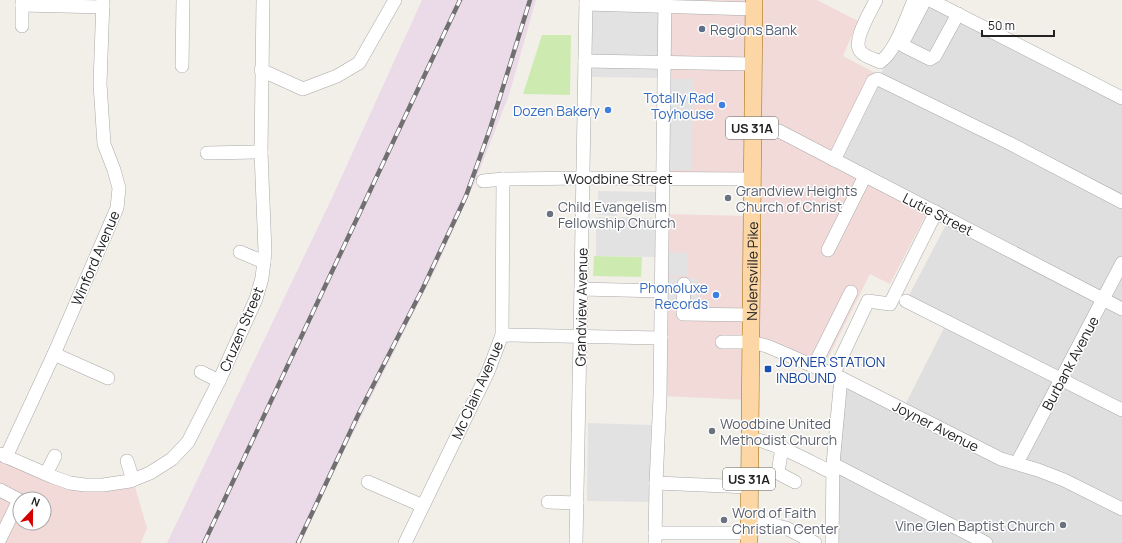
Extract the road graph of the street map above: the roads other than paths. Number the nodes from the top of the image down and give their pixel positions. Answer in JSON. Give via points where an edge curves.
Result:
{"nodes":[{"id":1,"x":183,"y":0,"type":"edge"},
{"id":2,"x":263,"y":0,"type":"edge"},
{"id":3,"x":395,"y":0,"type":"edge"},
{"id":4,"x":876,"y":0,"type":"edge"},
{"id":5,"x":914,"y":0,"type":"edge"},
{"id":6,"x":925,"y":0,"type":"edge"},
{"id":7,"x":930,"y":0,"type":"edge"},
{"id":8,"x":586,"y":2,"type":"edge"},
{"id":9,"x":22,"y":3,"type":"edge"},
{"id":10,"x":665,"y":3,"type":"edge"},
{"id":11,"x":103,"y":4,"type":"edge"},
{"id":12,"x":754,"y":4,"type":"edge"},
{"id":13,"x":958,"y":14,"type":"junction"},
{"id":14,"x":22,"y":26,"type":"dead end"},
{"id":15,"x":585,"y":61,"type":"junction"},
{"id":16,"x":665,"y":62,"type":"junction"},
{"id":17,"x":753,"y":64,"type":"junction"},
{"id":18,"x":182,"y":66,"type":"dead end"},
{"id":19,"x":261,"y":70,"type":"junction"},
{"id":20,"x":1122,"y":98,"type":"edge"},
{"id":21,"x":752,"y":129,"type":"junction"},
{"id":22,"x":261,"y":152,"type":"junction"},
{"id":23,"x":207,"y":153,"type":"dead end"},
{"id":24,"x":834,"y":160,"type":"junction"},
{"id":25,"x":865,"y":176,"type":"junction"},
{"id":26,"x":584,"y":178,"type":"junction"},
{"id":27,"x":663,"y":178,"type":"junction"},
{"id":28,"x":503,"y":179,"type":"junction"},
{"id":29,"x":752,"y":179,"type":"junction"},
{"id":30,"x":483,"y":181,"type":"dead end"},
{"id":31,"x":1122,"y":202,"type":"edge"},
{"id":32,"x":936,"y":212,"type":"junction"},
{"id":33,"x":828,"y":250,"type":"dead end"},
{"id":34,"x":240,"y":252,"type":"dead end"},
{"id":35,"x":264,"y":262,"type":"junction"},
{"id":36,"x":1122,"y":263,"type":"edge"},
{"id":37,"x":684,"y":284,"type":"dead end"},
{"id":38,"x":581,"y":289,"type":"junction"},
{"id":39,"x":661,"y":291,"type":"junction"},
{"id":40,"x":851,"y":292,"type":"dead end"},
{"id":41,"x":1103,"y":299,"type":"junction"},
{"id":42,"x":906,"y":301,"type":"dead end"},
{"id":43,"x":1122,"y":308,"type":"edge"},
{"id":44,"x":751,"y":315,"type":"junction"},
{"id":45,"x":502,"y":335,"type":"junction"},
{"id":46,"x":580,"y":337,"type":"junction"},
{"id":47,"x":661,"y":338,"type":"junction"},
{"id":48,"x":722,"y":342,"type":"dead end"},
{"id":49,"x":751,"y":342,"type":"junction"},
{"id":50,"x":54,"y":354,"type":"junction"},
{"id":51,"x":814,"y":366,"type":"junction"},
{"id":52,"x":200,"y":372,"type":"dead end"},
{"id":53,"x":837,"y":377,"type":"junction"},
{"id":54,"x":108,"y":378,"type":"dead end"},
{"id":55,"x":1061,"y":379,"type":"junction"},
{"id":56,"x":219,"y":381,"type":"junction"},
{"id":57,"x":1122,"y":410,"type":"edge"},
{"id":58,"x":750,"y":438,"type":"junction"},
{"id":59,"x":782,"y":447,"type":"junction"},
{"id":60,"x":3,"y":455,"type":"edge"},
{"id":61,"x":55,"y":456,"type":"dead end"},
{"id":62,"x":128,"y":461,"type":"dead end"},
{"id":63,"x":1017,"y":464,"type":"junction"},
{"id":64,"x":831,"y":468,"type":"junction"},
{"id":65,"x":46,"y":474,"type":"junction"},
{"id":66,"x":133,"y":480,"type":"junction"},
{"id":67,"x":368,"y":482,"type":"dead end"},
{"id":68,"x":795,"y":482,"type":"dead end"},
{"id":69,"x":656,"y":483,"type":"junction"},
{"id":70,"x":749,"y":487,"type":"junction"},
{"id":71,"x":0,"y":490,"type":"edge"},
{"id":72,"x":548,"y":502,"type":"dead end"},
{"id":73,"x":577,"y":502,"type":"junction"},
{"id":74,"x":423,"y":506,"type":"junction"},
{"id":75,"x":1122,"y":509,"type":"edge"},
{"id":76,"x":749,"y":532,"type":"edge"},
{"id":77,"x":655,"y":538,"type":"edge"},
{"id":78,"x":0,"y":539,"type":"edge"},
{"id":79,"x":406,"y":543,"type":"edge"},
{"id":80,"x":576,"y":543,"type":"edge"},
{"id":81,"x":815,"y":543,"type":"edge"},
{"id":82,"x":832,"y":543,"type":"edge"},
{"id":83,"x":986,"y":543,"type":"edge"}],
"edges":[{"from":1,"to":18,"type":"street"},
{"from":2,"to":19,"type":"street","name":"Cruzen Street"},
{"from":3,"to":19,"type":"street","via":[[359,63],[337,76],[303,90]]},
{"from":4,"to":5,"type":"street","via":[[860,34],[858,47],[862,53],[880,62],[892,50]]},
{"from":6,"to":13,"type":"street","via":[[903,42],[904,46],[930,59],[935,56]]},
{"from":7,"to":13,"type":"street"},
{"from":8,"to":10,"type":"street"},
{"from":8,"to":15,"type":"street","name":"Grandview Avenue"},
{"from":9,"to":11,"type":"street"},
{"from":9,"to":14,"type":"street"},
{"from":10,"to":12,"type":"street"},
{"from":10,"to":16,"type":"street"},
{"from":11,"to":50,"type":"street","name":"Winford Avenue","via":[[100,84],[104,144],[119,188],[117,208]]},
{"from":12,"to":17,"type":"main road","name":"Nolensville Pike","number":"US 31A"},
{"from":13,"to":20,"type":"street"},
{"from":15,"to":16,"type":"street"},
{"from":15,"to":26,"type":"street","name":"Grandview Avenue"},
{"from":16,"to":17,"type":"street"},
{"from":16,"to":27,"type":"street"},
{"from":17,"to":21,"type":"main road","name":"Nolensville Pike","number":"US 31A"},
{"from":19,"to":22,"type":"street","name":"Cruzen Street"},
{"from":21,"to":24,"type":"street","name":"Lutie Street","via":[[778,131]]},
{"from":21,"to":29,"type":"main road","name":"Nolensville Pike","number":"US 31A"},
{"from":22,"to":23,"type":"street"},
{"from":22,"to":35,"type":"street","name":"Cruzen Street"},
{"from":24,"to":25,"type":"street","name":"Lutie Street"},
{"from":24,"to":31,"type":"street","via":[[873,82],[878,79]]},
{"from":25,"to":32,"type":"street","name":"Lutie Street"},
{"from":25,"to":33,"type":"street"},
{"from":26,"to":27,"type":"street","name":"Woodbine Street"},
{"from":26,"to":28,"type":"street","name":"Woodbine Street"},
{"from":26,"to":38,"type":"street","name":"Grandview Avenue"},
{"from":27,"to":29,"type":"street","name":"Woodbine Street"},
{"from":27,"to":39,"type":"street"},
{"from":28,"to":30,"type":"street","name":"Woodbine Street"},
{"from":28,"to":45,"type":"street","name":"Mc Clain Avenue"},
{"from":29,"to":44,"type":"main road","name":"Nolensville Pike","number":"US 31A"},
{"from":32,"to":41,"type":"street","name":"Lutie Street"},
{"from":32,"to":53,"type":"street","via":[[890,304],[868,301]]},
{"from":34,"to":35,"type":"street"},
{"from":35,"to":56,"type":"street","name":"Cruzen Street","via":[[256,299]]},
{"from":36,"to":41,"type":"street","name":"Burbank Avenue"},
{"from":37,"to":44,"type":"street","via":[[684,314]]},
{"from":38,"to":39,"type":"street"},
{"from":38,"to":46,"type":"street","name":"Grandview Avenue"},
{"from":39,"to":47,"type":"street"},
{"from":40,"to":51,"type":"street"},
{"from":41,"to":43,"type":"street","name":"Lutie Street"},
{"from":41,"to":55,"type":"street","name":"Burbank Avenue"},
{"from":42,"to":55,"type":"street"},
{"from":44,"to":49,"type":"main road","name":"Nolensville Pike","number":"US 31A"},
{"from":45,"to":46,"type":"street"},
{"from":45,"to":74,"type":"street","name":"Mc Clain Avenue","via":[[488,372]]},
{"from":46,"to":47,"type":"street"},
{"from":46,"to":73,"type":"street","name":"Grandview Avenue"},
{"from":47,"to":69,"type":"street"},
{"from":48,"to":49,"type":"street","name":"Joyner Avenue"},
{"from":49,"to":51,"type":"street","name":"Joyner Avenue"},
{"from":49,"to":58,"type":"main road","name":"Nolensville Pike","number":"US 31A"},
{"from":50,"to":54,"type":"street"},
{"from":50,"to":60,"type":"street","name":"Winford Avenue"},
{"from":51,"to":53,"type":"street","name":"Joyner Avenue"},
{"from":52,"to":56,"type":"street"},
{"from":53,"to":63,"type":"street","name":"Joyner Avenue","via":[[1001,459]]},
{"from":53,"to":64,"type":"street"},
{"from":55,"to":57,"type":"street"},
{"from":55,"to":63,"type":"street","name":"Burbank Avenue"},
{"from":56,"to":66,"type":"street","name":"Cruzen Street","via":[[188,442],[163,466]]},
{"from":58,"to":59,"type":"street"},
{"from":58,"to":70,"type":"main road","name":"Nolensville Pike","number":"US 31A"},
{"from":59,"to":64,"type":"street"},
{"from":59,"to":68,"type":"street","via":[[778,473]]},
{"from":60,"to":65,"type":"street","name":"Cruzen Street"},
{"from":61,"to":65,"type":"street"},
{"from":62,"to":66,"type":"street"},
{"from":63,"to":75,"type":"street","name":"Joyner Avenue","via":[[1064,480]]},
{"from":64,"to":82,"type":"street"},
{"from":64,"to":83,"type":"street"},
{"from":65,"to":66,"type":"street","name":"Cruzen Street","via":[[70,483],[85,485],[108,485]]},
{"from":67,"to":74,"type":"street"},
{"from":69,"to":70,"type":"street"},
{"from":69,"to":77,"type":"street"},
{"from":70,"to":76,"type":"main road","name":"Nolensville Pike","number":"US 31A"},
{"from":71,"to":78,"type":"street","via":[[19,500]]},
{"from":72,"to":73,"type":"street"},
{"from":73,"to":80,"type":"street","name":"Grandview Avenue"},
{"from":74,"to":79,"type":"street","name":"Mc Clain Avenue"},
{"from":76,"to":77,"type":"street"},
{"from":76,"to":81,"type":"street","via":[[786,528]]}]}
